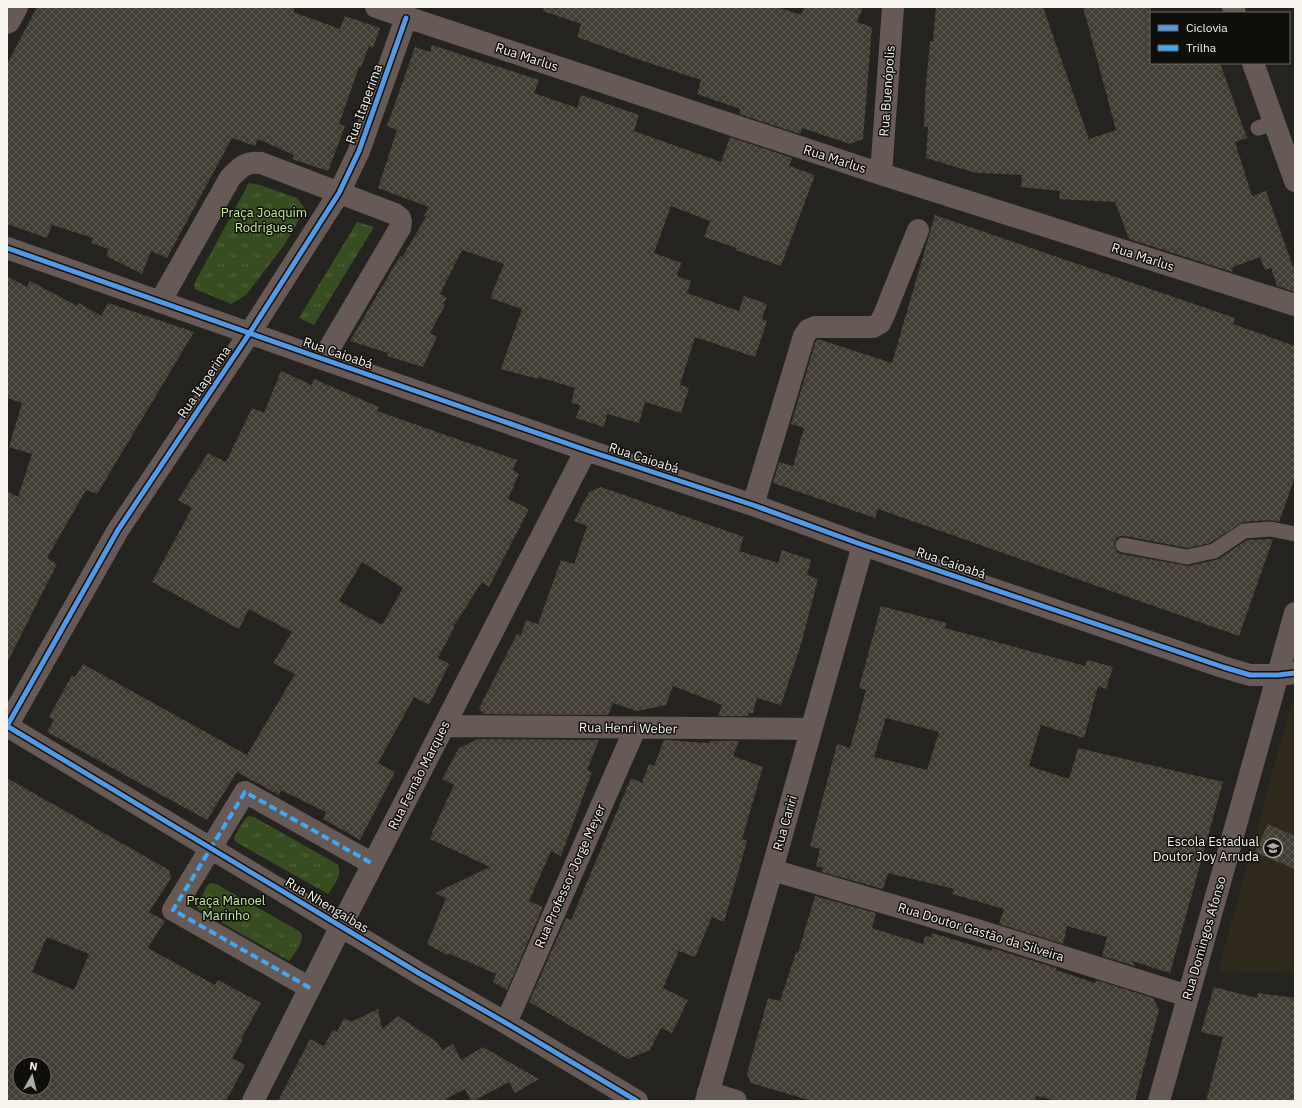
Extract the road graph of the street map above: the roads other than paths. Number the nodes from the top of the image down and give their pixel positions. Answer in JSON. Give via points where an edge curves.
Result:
{"nodes":[{"id":1,"x":17,"y":7,"type":"edge"},
{"id":2,"x":376,"y":7,"type":"edge"},
{"id":3,"x":893,"y":7,"type":"edge"},
{"id":4,"x":406,"y":18,"type":"junction"},
{"id":5,"x":7,"y":24,"type":"edge"},
{"id":6,"x":1253,"y":64,"type":"edge"},
{"id":7,"x":881,"y":174,"type":"junction"},
{"id":8,"x":1295,"y":181,"type":"edge"},
{"id":9,"x":339,"y":193,"type":"junction"},
{"id":10,"x":918,"y":230,"type":"dead end"},
{"id":11,"x":7,"y":248,"type":"edge"},
{"id":12,"x":160,"y":302,"type":"junction"},
{"id":13,"x":1295,"y":305,"type":"edge"},
{"id":14,"x":249,"y":334,"type":"junction"},
{"id":15,"x":323,"y":360,"type":"junction"},
{"id":16,"x":586,"y":450,"type":"junction"},
{"id":17,"x":753,"y":504,"type":"junction"},
{"id":18,"x":1295,"y":534,"type":"edge"},
{"id":19,"x":863,"y":544,"type":"junction"},
{"id":20,"x":1123,"y":545,"type":"dead end"},
{"id":21,"x":1295,"y":613,"type":"edge"},
{"id":22,"x":1286,"y":674,"type":"edge"},
{"id":23,"x":7,"y":726,"type":"edge"},
{"id":24,"x":444,"y":726,"type":"junction"},
{"id":25,"x":635,"y":729,"type":"junction"},
{"id":26,"x":811,"y":729,"type":"junction"},
{"id":27,"x":210,"y":849,"type":"junction"},
{"id":28,"x":373,"y":864,"type":"junction"},
{"id":29,"x":772,"y":870,"type":"junction"},
{"id":30,"x":341,"y":926,"type":"junction"},
{"id":31,"x":310,"y":988,"type":"junction"},
{"id":32,"x":1188,"y":996,"type":"junction"},
{"id":33,"x":506,"y":1023,"type":"junction"},
{"id":34,"x":707,"y":1097,"type":"edge"},
{"id":35,"x":629,"y":1099,"type":"edge"},
{"id":36,"x":252,"y":1101,"type":"edge"},
{"id":37,"x":736,"y":1101,"type":"edge"},
{"id":38,"x":1159,"y":1101,"type":"edge"}],
"edges":[{"from":1,"to":5,"type":"street"},
{"from":2,"to":4,"type":"street","name":"Rua Marlus"},
{"from":3,"to":7,"type":"street","name":"Rua Buenópolis"},
{"from":4,"to":7,"type":"street","name":"Rua Marlus"},
{"from":4,"to":9,"type":"street","name":"Rua Itaperima","via":[[359,151]]},
{"from":6,"to":8,"type":"street","via":[[1266,126]]},
{"from":7,"to":13,"type":"street","name":"Rua Marlus"},
{"from":9,"to":12,"type":"street","via":[[261,163],[252,162],[240,168],[230,178]]},
{"from":9,"to":14,"type":"street","name":"Rua Itaperima"},
{"from":9,"to":15,"type":"street","via":[[395,214],[401,222],[400,228]]},
{"from":10,"to":17,"type":"street","via":[[880,323],[873,327],[815,327],[808,330],[804,336]]},
{"from":11,"to":12,"type":"street","name":"Rua Caioabá"},
{"from":12,"to":14,"type":"street","name":"Rua Caioabá"},
{"from":14,"to":15,"type":"street","name":"Rua Caioabá"},
{"from":14,"to":23,"type":"street","name":"Rua Itaperima","via":[[118,530]]},
{"from":15,"to":16,"type":"street","name":"Rua Caioabá"},
{"from":16,"to":17,"type":"street","name":"Rua Caioabá"},
{"from":16,"to":24,"type":"street","name":"Rua Fernão Marques"},
{"from":17,"to":19,"type":"street","name":"Rua Caioabá"},
{"from":18,"to":20,"type":"lane","via":[[1271,529],[1244,532],[1214,551],[1187,557]]},
{"from":19,"to":22,"type":"street","name":"Rua Caioabá","via":[[1223,667],[1250,675]]},
{"from":19,"to":26,"type":"street","name":"Rua Cariri"},
{"from":21,"to":22,"type":"street","name":"Rua Domingos Afonso"},
{"from":22,"to":32,"type":"street","name":"Rua Domingos Afonso"},
{"from":23,"to":27,"type":"street","name":"Rua Nhengaíbas"},
{"from":24,"to":25,"type":"street","name":"Rua Henri Weber"},
{"from":24,"to":28,"type":"street","name":"Rua Fernão Marques"},
{"from":25,"to":26,"type":"street","name":"Rua Henri Weber"},
{"from":25,"to":33,"type":"street","name":"Rua Professor Jorge Meyer"},
{"from":26,"to":29,"type":"street","name":"Rua Cariri"},
{"from":27,"to":28,"type":"street","via":[[245,792]]},
{"from":27,"to":30,"type":"street","name":"Rua Nhengaíbas"},
{"from":27,"to":31,"type":"street","via":[[173,910]]},
{"from":28,"to":30,"type":"street","name":"Rua Fernão Marques"},
{"from":29,"to":32,"type":"street","name":"Rua Doutor Gastão da Silveira","via":[[974,929]]},
{"from":29,"to":34,"type":"street","name":"Rua Cariri"},
{"from":30,"to":31,"type":"street","name":"Rua Fernão Marques"},
{"from":30,"to":33,"type":"street","name":"Rua Nhengaíbas"},
{"from":31,"to":36,"type":"street","name":"Rua Fernão Marques"},
{"from":32,"to":38,"type":"street","name":"Rua Domingos Afonso"},
{"from":33,"to":35,"type":"street","name":"Rua Nhengaíbas"},
{"from":34,"to":37,"type":"street"}]}
